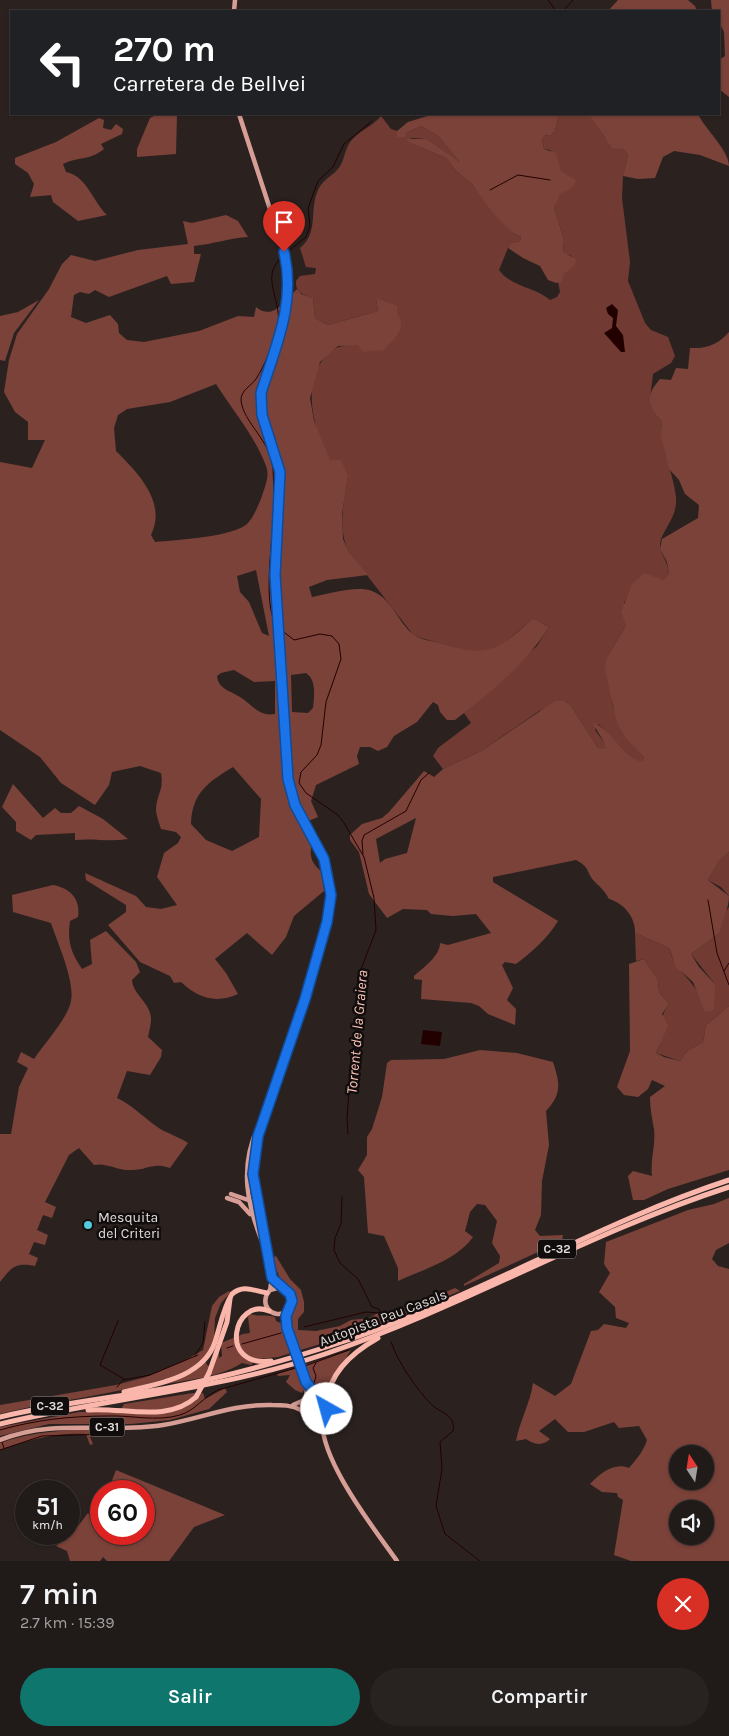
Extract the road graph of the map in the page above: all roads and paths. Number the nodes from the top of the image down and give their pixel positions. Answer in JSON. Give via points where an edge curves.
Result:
{"nodes":[{"id":1,"x":239,"y":115,"type":"edge"},
{"id":2,"x":266,"y":1110,"type":"junction"},
{"id":3,"x":246,"y":1178,"type":"junction"},
{"id":4,"x":729,"y":1180,"type":"edge"},
{"id":5,"x":729,"y":1187,"type":"edge"},
{"id":6,"x":230,"y":1194,"type":"junction"},
{"id":7,"x":248,"y":1200,"type":"junction"},
{"id":8,"x":253,"y":1219,"type":"junction"},
{"id":9,"x":261,"y":1224,"type":"junction"},
{"id":10,"x":267,"y":1253,"type":"junction"},
{"id":11,"x":272,"y":1278,"type":"junction"},
{"id":12,"x":281,"y":1287,"type":"junction"},
{"id":13,"x":267,"y":1294,"type":"junction"},
{"id":14,"x":269,"y":1311,"type":"junction"},
{"id":15,"x":287,"y":1312,"type":"junction"},
{"id":16,"x":278,"y":1315,"type":"junction"},
{"id":17,"x":287,"y":1328,"type":"junction"},
{"id":18,"x":385,"y":1332,"type":"junction"},
{"id":19,"x":282,"y":1360,"type":"junction"},
{"id":20,"x":306,"y":1382,"type":"junction"},
{"id":21,"x":315,"y":1393,"type":"junction"},
{"id":22,"x":306,"y":1396,"type":"junction"},
{"id":23,"x":101,"y":1398,"type":"junction"},
{"id":24,"x":302,"y":1401,"type":"junction"},
{"id":25,"x":327,"y":1401,"type":"junction"},
{"id":26,"x":289,"y":1406,"type":"junction"},
{"id":27,"x":70,"y":1410,"type":"junction"},
{"id":28,"x":301,"y":1410,"type":"junction"},
{"id":29,"x":323,"y":1416,"type":"junction"},
{"id":30,"x":0,"y":1417,"type":"edge"},
{"id":31,"x":314,"y":1420,"type":"junction"},
{"id":32,"x":0,"y":1424,"type":"edge"},
{"id":33,"x":323,"y":1430,"type":"junction"},
{"id":34,"x":0,"y":1440,"type":"edge"},
{"id":35,"x":397,"y":1561,"type":"edge"}],
"edges":[{"from":1,"to":2,"type":"main road","via":[[284,252],[288,287],[286,312],[261,393],[260,406],[280,472],[275,575],[288,779],[295,805],[324,859],[331,895],[327,922],[305,999]]},
{"from":2,"to":3,"type":"main road","via":[[248,1152]]},
{"from":2,"to":9,"type":"main road","via":[[253,1165]]},
{"from":3,"to":6,"type":"main road","via":[[242,1192]]},
{"from":3,"to":7,"type":"main road"},
{"from":4,"to":19,"type":"highway","name":"Autopista Pau Casals","number":"C-32","via":[[610,1226],[393,1323]]},
{"from":5,"to":18,"type":"highway","name":"Autopista Pau Casals","number":"C-32","via":[[626,1225]]},
{"from":6,"to":7,"type":"main road"},
{"from":6,"to":8,"type":"main road"},
{"from":7,"to":8,"type":"main road"},
{"from":7,"to":9,"type":"main road","via":[[256,1207]]},
{"from":8,"to":10,"type":"main road"},
{"from":9,"to":10,"type":"main road"},
{"from":10,"to":11,"type":"main road"},
{"from":11,"to":12,"type":"main road"},
{"from":11,"to":13,"type":"main road"},
{"from":12,"to":13,"type":"main road"},
{"from":12,"to":15,"type":"main road","via":[[290,1294],[292,1301]]},
{"from":13,"to":14,"type":"main road"},
{"from":13,"to":23,"type":"highway","via":[[247,1288],[232,1294],[210,1355],[198,1367],[161,1382]]},
{"from":13,"to":27,"type":"highway","bridge":true,"via":[[248,1290],[233,1295],[227,1322],[208,1373],[196,1397],[181,1408],[168,1412]]},
{"from":14,"to":16,"type":"main road"},
{"from":14,"to":19,"type":"highway","via":[[256,1310],[242,1318],[236,1333],[237,1343],[248,1358],[264,1362]]},
{"from":15,"to":16,"type":"main road"},
{"from":15,"to":17,"type":"main road"},
{"from":16,"to":17,"type":"main road"},
{"from":17,"to":20,"type":"main road","bridge":true},
{"from":18,"to":25,"type":"highway","via":[[346,1361],[331,1384]]},
{"from":18,"to":27,"type":"highway","name":"Autopista Pau Casals","number":"C-32","via":[[314,1357],[229,1380]]},
{"from":19,"to":23,"type":"highway","name":"Autopista Pau Casals","number":"C-32","via":[[198,1382]]},
{"from":20,"to":21,"type":"main road"},
{"from":20,"to":22,"type":"main road"},
{"from":21,"to":22,"type":"main road"},
{"from":21,"to":25,"type":"main road"},
{"from":22,"to":24,"type":"main road"},
{"from":23,"to":30,"type":"highway","name":"Autopista Pau Casals","number":"C-32"},
{"from":24,"to":26,"type":"main road","number":"C-31"},
{"from":24,"to":28,"type":"main road"},
{"from":25,"to":29,"type":"main road"},
{"from":26,"to":28,"type":"main road","number":"C-31"},
{"from":26,"to":34,"type":"main road","number":"C-31","via":[[241,1405],[150,1427],[50,1428]]},
{"from":27,"to":32,"type":"highway","name":"Autopista Pau Casals","number":"C-32"},
{"from":28,"to":31,"type":"main road","number":"C-31","via":[[307,1418]]},
{"from":29,"to":31,"type":"main road"},
{"from":29,"to":33,"type":"main road"},
{"from":31,"to":33,"type":"main road"},
{"from":33,"to":35,"type":"main road","via":[[349,1493]]}]}
